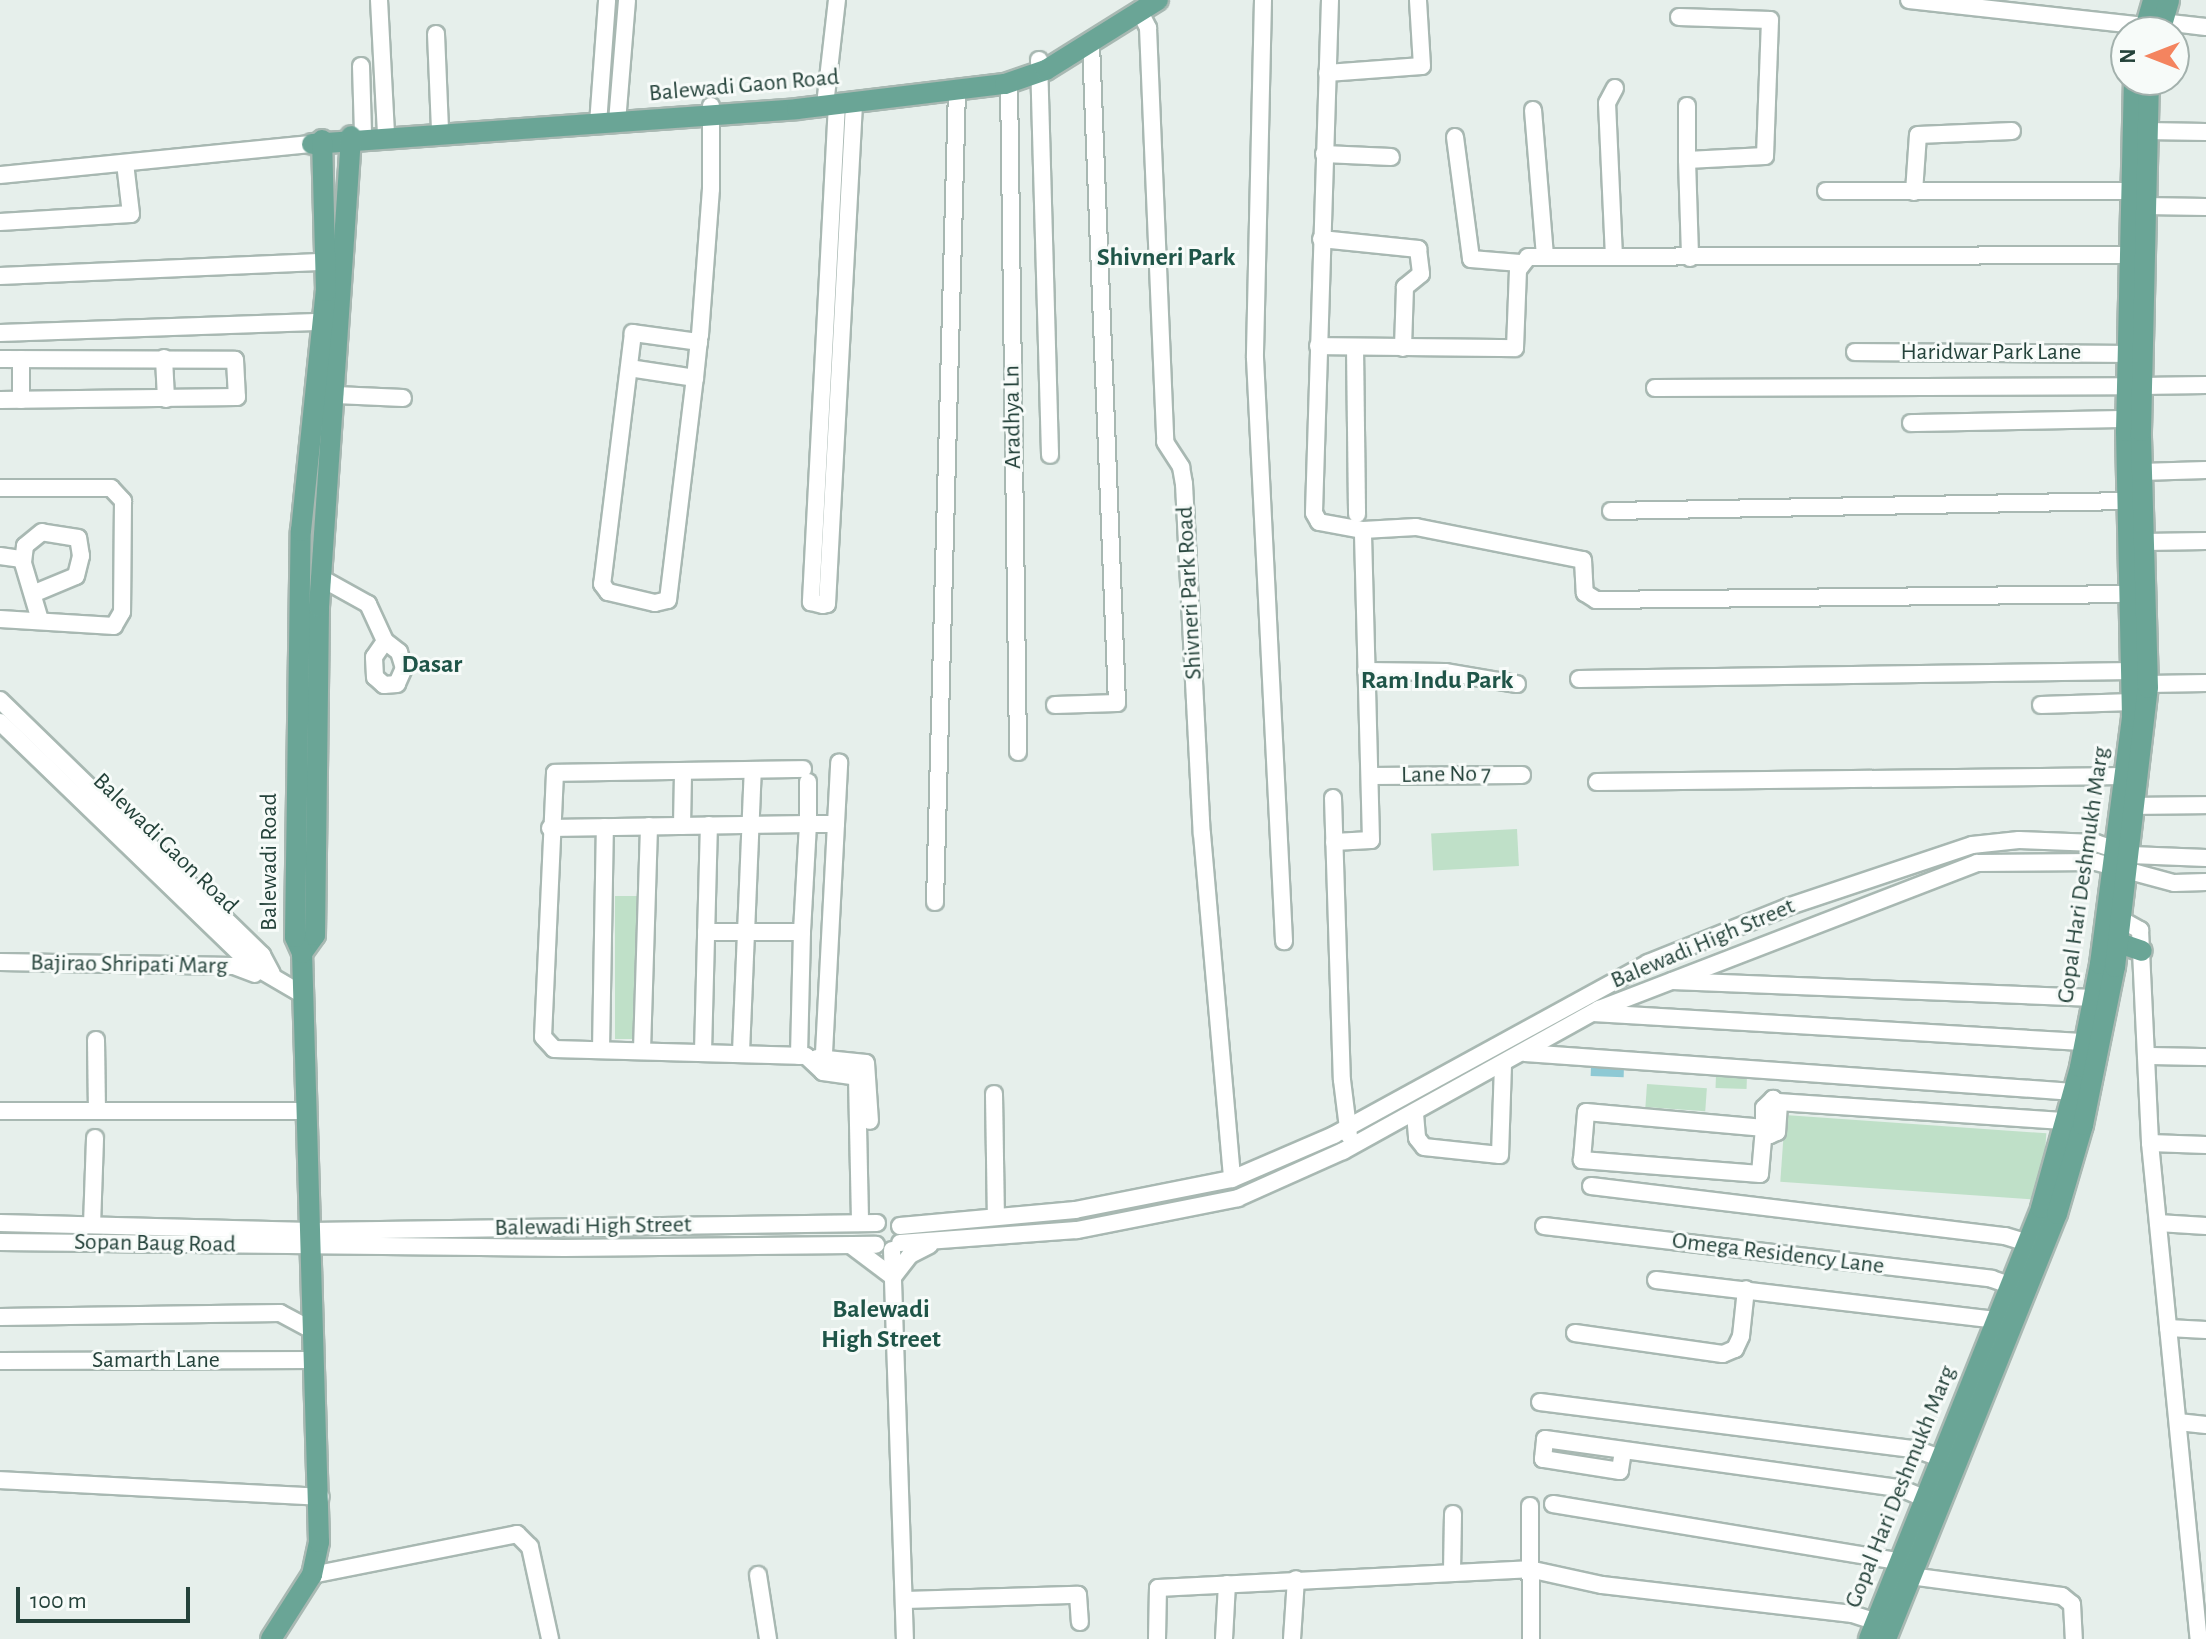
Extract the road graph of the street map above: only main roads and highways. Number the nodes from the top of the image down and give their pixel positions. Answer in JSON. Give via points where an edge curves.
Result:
{"nodes":[{"id":1,"x":1158,"y":0,"type":"edge"},
{"id":2,"x":1139,"y":6,"type":"edge"},
{"id":3,"x":1039,"y":66,"type":"junction"},
{"id":4,"x":2133,"y":96,"type":"edge"},
{"id":5,"x":2148,"y":96,"type":"edge"},
{"id":6,"x":836,"y":102,"type":"junction"},
{"id":7,"x":608,"y":119,"type":"junction"},
{"id":8,"x":355,"y":138,"type":"junction"},
{"id":9,"x":319,"y":143,"type":"joint"},
{"id":10,"x":323,"y":198,"type":"junction"},
{"id":11,"x":347,"y":198,"type":"junction"},
{"id":12,"x":2134,"y":386,"type":"junction"},
{"id":13,"x":326,"y":394,"type":"junction"},
{"id":14,"x":2132,"y":511,"type":"junction"},
{"id":15,"x":2140,"y":677,"type":"junction"},
{"id":16,"x":2122,"y":861,"type":"junction"},
{"id":17,"x":2119,"y":943,"type":"junction"},
{"id":18,"x":2142,"y":951,"type":"road end"},
{"id":19,"x":302,"y":953,"type":"junction"},
{"id":20,"x":1905,"y":1568,"type":"junction"},
{"id":21,"x":1877,"y":1633,"type":"edge"},
{"id":22,"x":268,"y":1638,"type":"edge"}],
"edges":[{"from":1,"to":2,"type":"main road","name":"Balewadi Gaon Road"},
{"from":2,"to":3,"type":"main road","name":"Balewadi Gaon Road"},
{"from":2,"to":3,"type":"main road","name":"Balewadi Gaon Road","via":[[1091,43]]},
{"from":3,"to":6,"type":"main road","name":"Balewadi Gaon Road"},
{"from":3,"to":6,"type":"main road","name":"Balewadi Gaon Road","via":[[1009,82]]},
{"from":4,"to":12,"type":"main road","name":"Gopal Hari Deshmukh Marg","via":[[2127,354]]},
{"from":5,"to":12,"type":"main road","name":"Gopal Hari Deshmukh Marg"},
{"from":6,"to":7,"type":"main road","name":"Balewadi Gaon Road"},
{"from":7,"to":8,"type":"main road","name":"Balewadi Gaon Road"},
{"from":7,"to":8,"type":"main road","name":"Balewadi Gaon Road"},
{"from":8,"to":9,"type":"main road","name":"Balewadi Gaon Road"},
{"from":8,"to":11,"type":"main road","name":"Balewadi Road"},
{"from":9,"to":10,"type":"main road","name":"Balewadi Road"},
{"from":10,"to":11,"type":"main road"},
{"from":10,"to":13,"type":"main road","name":"Balewadi Road"},
{"from":11,"to":13,"type":"main road","name":"Balewadi Road"},
{"from":12,"to":14,"type":"main road","name":"Gopal Hari Deshmukh Marg","via":[[2126,419]]},
{"from":12,"to":14,"type":"main road","name":"Gopal Hari Deshmukh Marg","via":[[2141,472]]},
{"from":13,"to":19,"type":"main road","name":"Balewadi Road","via":[[300,579],[295,937]]},
{"from":13,"to":19,"type":"main road","name":"Balewadi Road","via":[[315,935]]},
{"from":14,"to":15,"type":"main road","name":"Gopal Hari Deshmukh Marg","via":[[2131,594]]},
{"from":14,"to":15,"type":"main road","name":"Gopal Hari Deshmukh Marg","via":[[2144,542]]},
{"from":15,"to":16,"type":"main road","name":"Gopal Hari Deshmukh Marg","via":[[2132,702]]},
{"from":15,"to":16,"type":"main road","name":"Gopal Hari Deshmukh Marg","via":[[2137,806]]},
{"from":16,"to":17,"type":"main road","name":"Gopal Hari Deshmukh Marg"},
{"from":16,"to":20,"type":"main road","name":"Gopal Hari Deshmukh Marg","via":[[2066,1121],[2012,1286],[1924,1498]]},
{"from":17,"to":18,"type":"main road"},
{"from":17,"to":20,"type":"main road","name":"Gopal Hari Deshmukh Marg","via":[[2074,1162]]},
{"from":19,"to":22,"type":"main road","via":[[321,1497],[312,1575]]},
{"from":20,"to":21,"type":"main road","name":"Gopal Hari Deshmukh Marg"}]}
